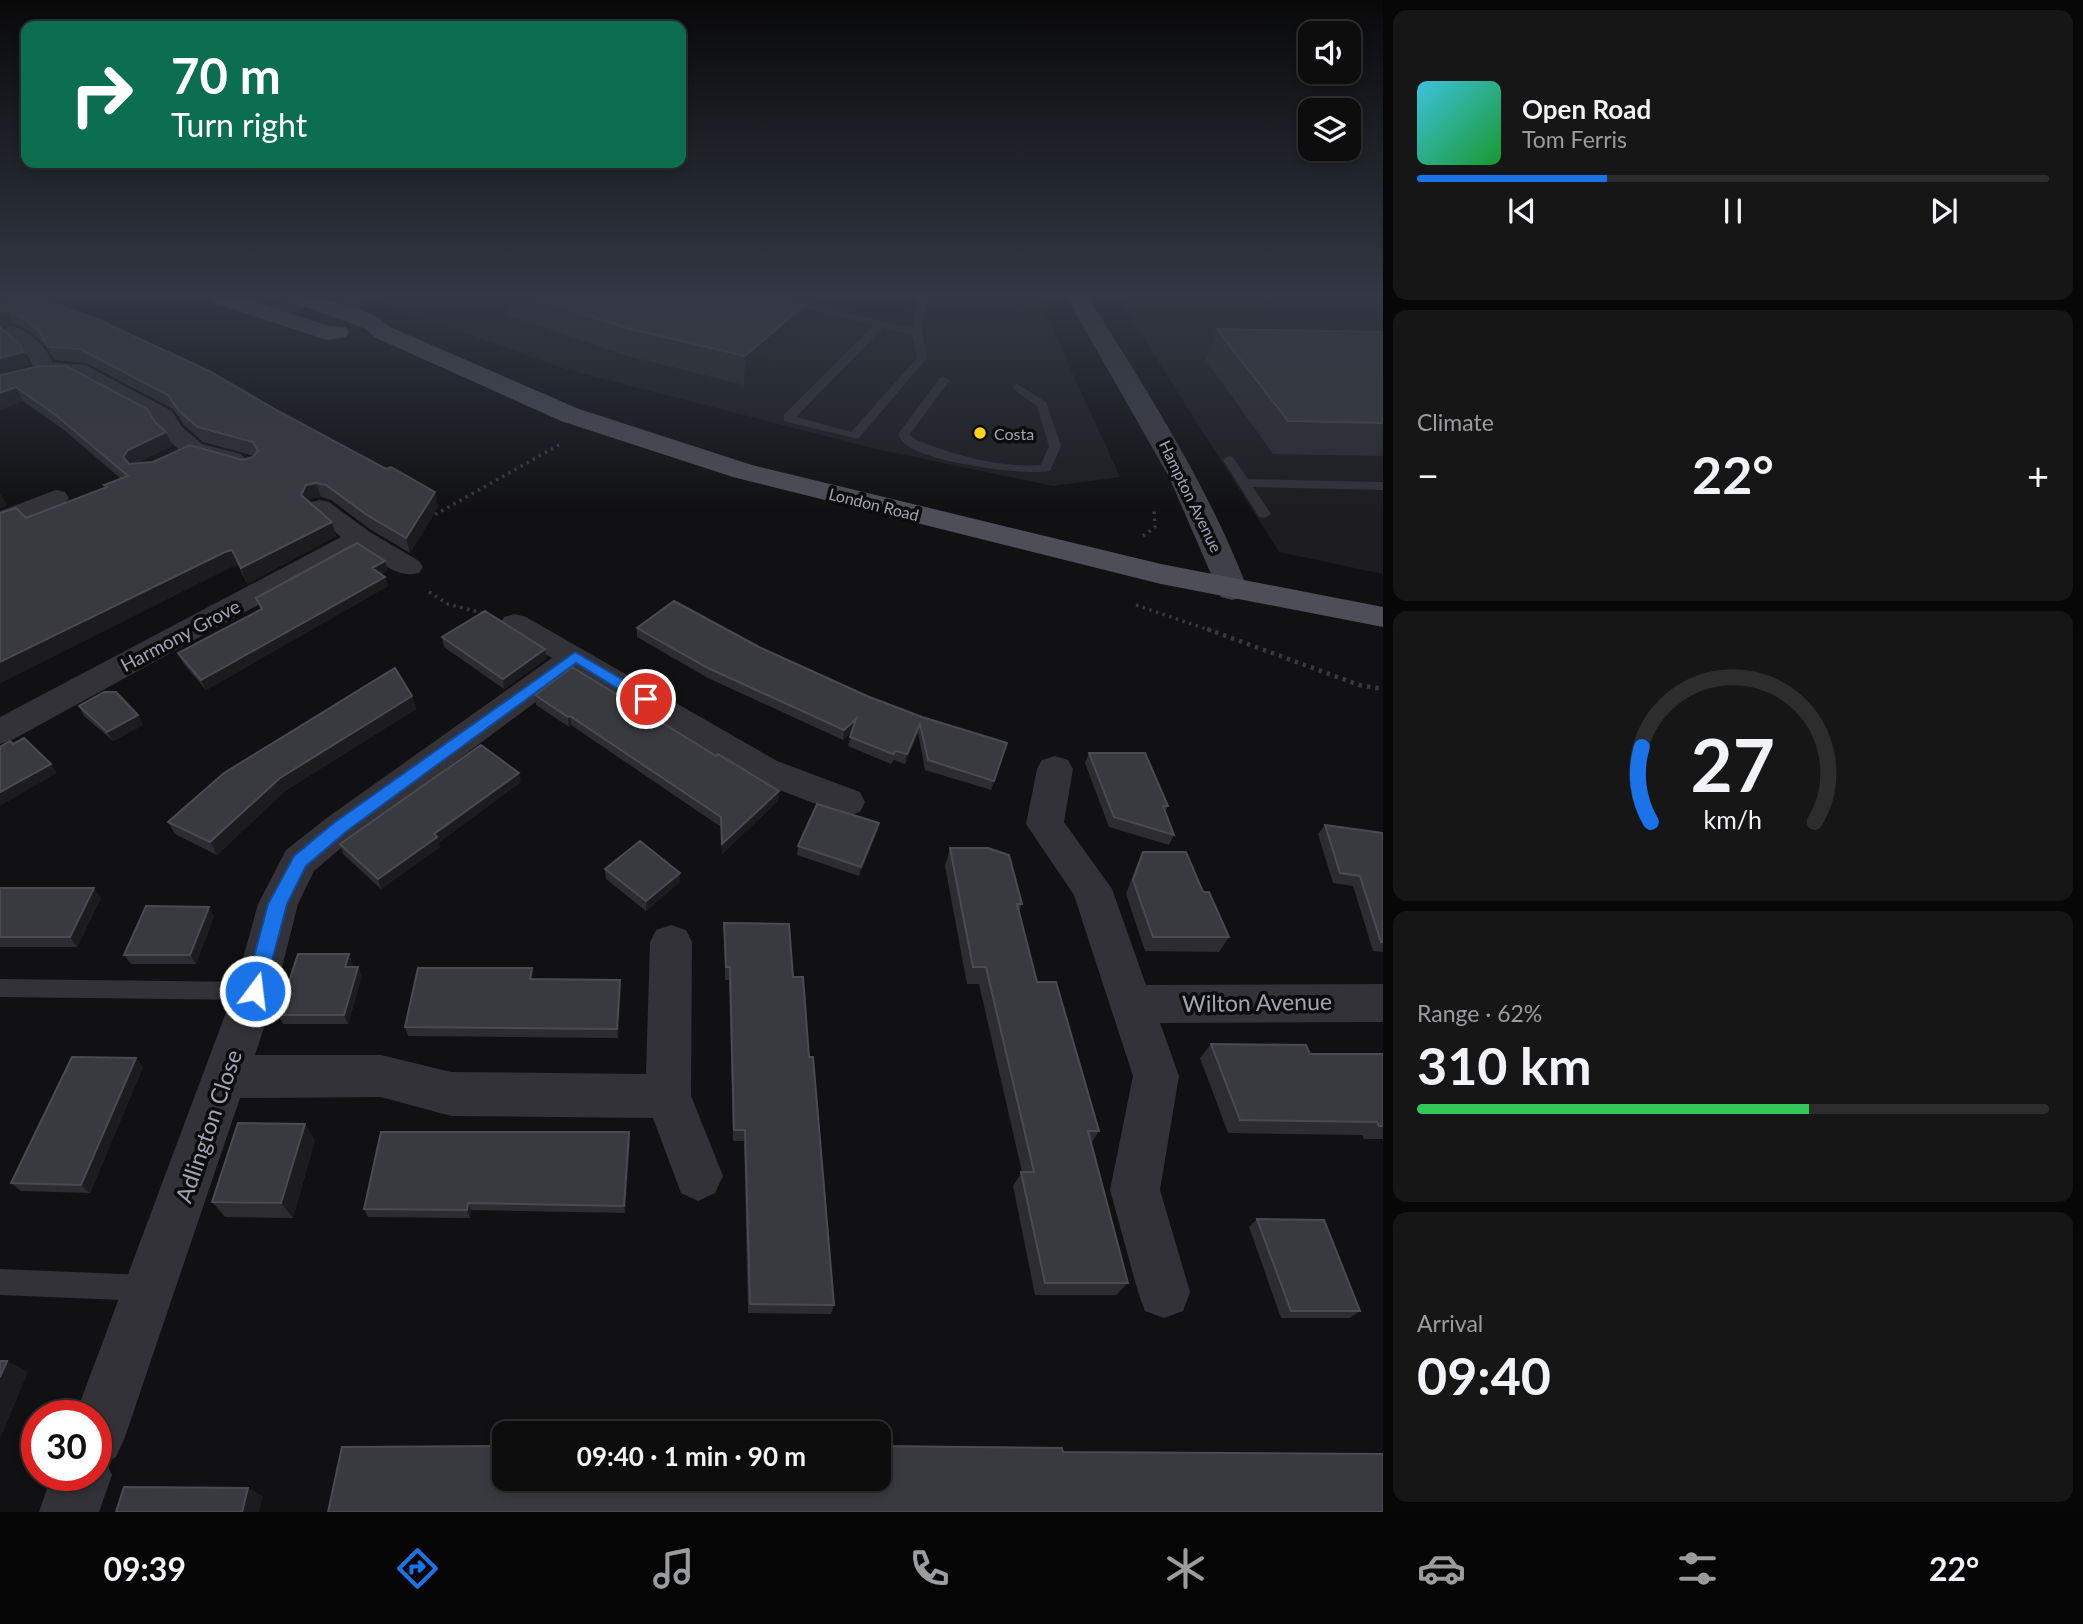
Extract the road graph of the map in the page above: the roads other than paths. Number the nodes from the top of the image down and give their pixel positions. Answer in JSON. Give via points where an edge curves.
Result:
{"nodes":[{"id":1,"x":465,"y":369,"type":"edge"},
{"id":2,"x":837,"y":369,"type":"edge"},
{"id":3,"x":913,"y":369,"type":"edge"},
{"id":4,"x":1121,"y":369,"type":"edge"},
{"id":5,"x":45,"y":370,"type":"joint"},
{"id":6,"x":944,"y":380,"type":"dead end"},
{"id":7,"x":0,"y":382,"type":"edge"},
{"id":8,"x":1017,"y":387,"type":"dead end"},
{"id":9,"x":193,"y":449,"type":"junction"},
{"id":10,"x":169,"y":460,"type":"edge"},
{"id":11,"x":1229,"y":460,"type":"dead end"},
{"id":12,"x":248,"y":464,"type":"edge"},
{"id":13,"x":1246,"y":484,"type":"junction"},
{"id":14,"x":1383,"y":486,"type":"edge"},
{"id":15,"x":56,"y":498,"type":"dead end"},
{"id":16,"x":320,"y":508,"type":"edge"},
{"id":17,"x":1264,"y":514,"type":"dead end"},
{"id":18,"x":0,"y":521,"type":"edge"},
{"id":19,"x":359,"y":538,"type":"junction"},
{"id":20,"x":409,"y":567,"type":"dead end"},
{"id":21,"x":1232,"y":590,"type":"junction"},
{"id":22,"x":1383,"y":617,"type":"edge"},
{"id":23,"x":515,"y":624,"type":"dead end"},
{"id":24,"x":575,"y":657,"type":"junction"},
{"id":25,"x":0,"y":732,"type":"edge"},
{"id":26,"x":1055,"y":769,"type":"dead end"},
{"id":27,"x":847,"y":802,"type":"dead end"},
{"id":28,"x":671,"y":942,"type":"dead end"},
{"id":29,"x":0,"y":988,"type":"edge"},
{"id":30,"x":255,"y":991,"type":"junction"},
{"id":31,"x":1383,"y":1003,"type":"edge"},
{"id":32,"x":1131,"y":1004,"type":"junction"},
{"id":33,"x":225,"y":1077,"type":"junction"},
{"id":34,"x":668,"y":1096,"type":"junction"},
{"id":35,"x":698,"y":1176,"type":"dead end"},
{"id":36,"x":0,"y":1282,"type":"edge"},
{"id":37,"x":151,"y":1288,"type":"junction"},
{"id":38,"x":1164,"y":1292,"type":"dead end"},
{"id":39,"x":110,"y":1400,"type":"edge"},
{"id":40,"x":76,"y":1491,"type":"edge"},
{"id":41,"x":69,"y":1512,"type":"edge"}],
"edges":[{"from":1,"to":21,"type":"main road","name":"London Road","via":[[570,415],[743,471]]},
{"from":2,"to":3,"type":"lane","via":[[788,418],[855,436]]},
{"from":4,"to":21,"type":"street","name":"Hampton Avenue","via":[[1180,466],[1219,549]]},
{"from":5,"to":7,"type":"street"},
{"from":5,"to":9,"type":"street","via":[[77,370],[164,416]]},
{"from":6,"to":8,"type":"lane","via":[[904,434],[909,442],[1008,468],[1046,468],[1055,446],[1042,404]]},
{"from":9,"to":10,"type":"street"},
{"from":9,"to":12,"type":"street"},
{"from":11,"to":13,"type":"lane"},
{"from":13,"to":14,"type":"lane"},
{"from":13,"to":17,"type":"lane"},
{"from":15,"to":18,"type":"street"},
{"from":16,"to":19,"type":"street"},
{"from":19,"to":20,"type":"street"},
{"from":19,"to":25,"type":"street","name":"Harmony Grove"},
{"from":21,"to":22,"type":"main road","name":"London Road"},
{"from":23,"to":24,"type":"street"},
{"from":24,"to":27,"type":"street","via":[[764,770]]},
{"from":24,"to":30,"type":"street","name":"Adlington Close","via":[[300,861],[278,904]]},
{"from":26,"to":32,"type":"street","via":[[1045,824],[1092,889]]},
{"from":28,"to":34,"type":"street"},
{"from":29,"to":30,"type":"lane"},
{"from":30,"to":33,"type":"street","name":"Adlington Close"},
{"from":31,"to":32,"type":"street","name":"Wilton Avenue"},
{"from":32,"to":38,"type":"street","via":[[1156,1076],[1135,1190]]},
{"from":33,"to":34,"type":"street","via":[[381,1076],[451,1094]]},
{"from":33,"to":37,"type":"street","name":"Adlington Close"},
{"from":34,"to":35,"type":"street"},
{"from":36,"to":37,"type":"lane"},
{"from":37,"to":39,"type":"street","name":"Adlington Close"},
{"from":40,"to":41,"type":"street"}]}
